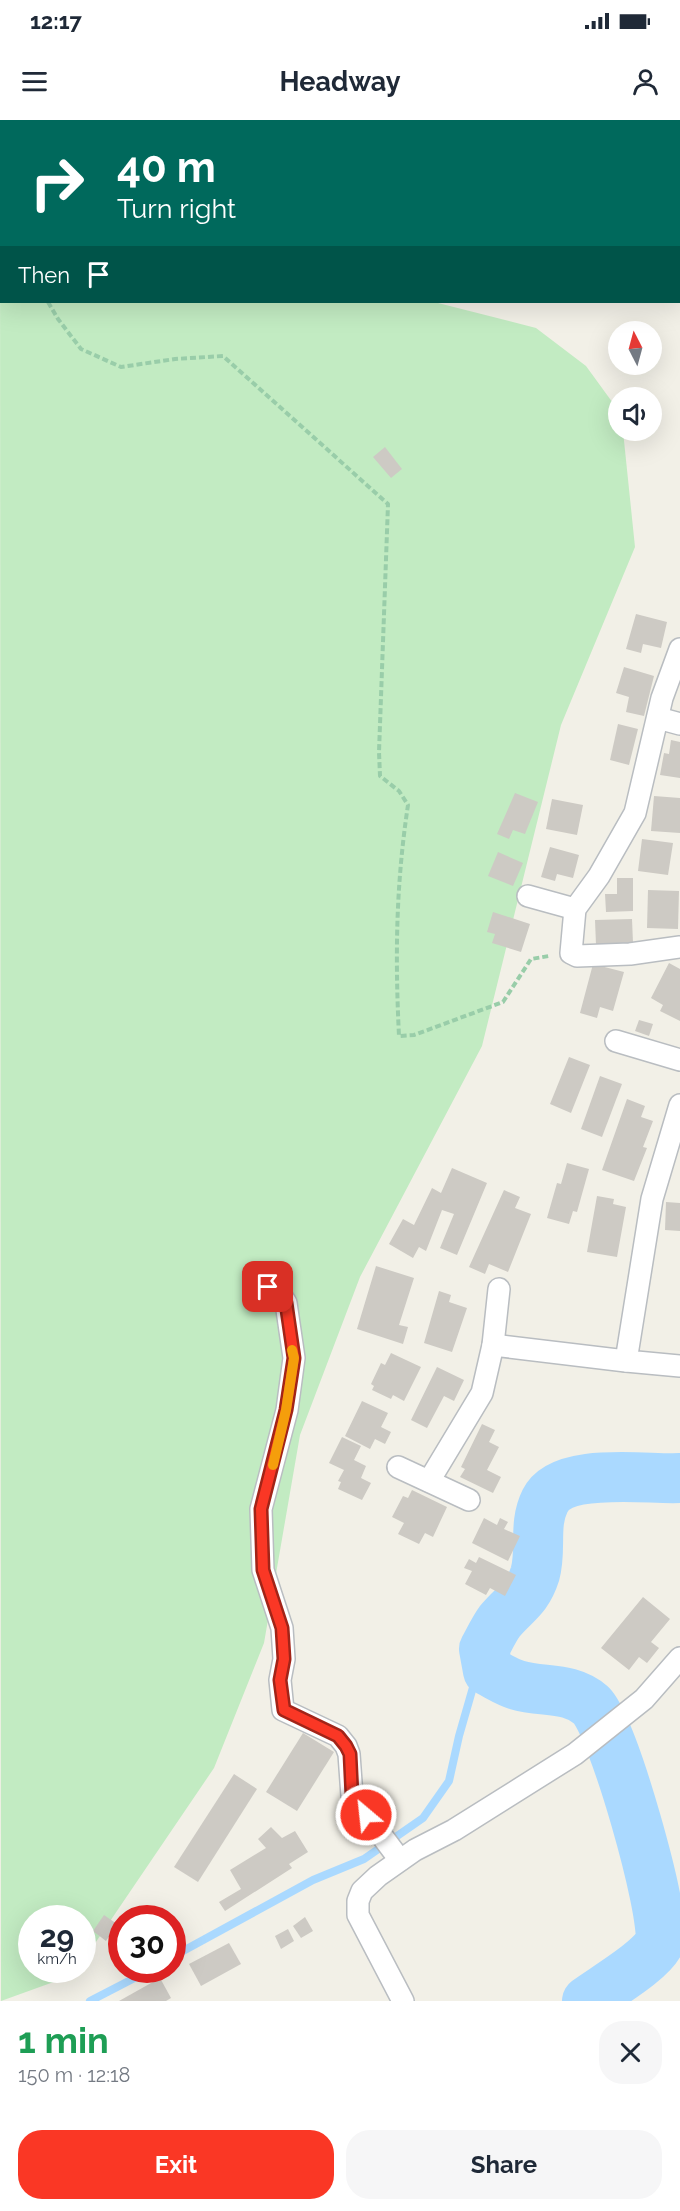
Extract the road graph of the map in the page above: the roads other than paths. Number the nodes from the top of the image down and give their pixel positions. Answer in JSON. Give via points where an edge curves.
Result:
{"nodes":[{"id":1,"x":680,"y":649,"type":"edge"},
{"id":2,"x":658,"y":718,"type":"junction"},
{"id":3,"x":680,"y":724,"type":"edge"},
{"id":4,"x":528,"y":897,"type":"dead end"},
{"id":5,"x":575,"y":909,"type":"junction"},
{"id":6,"x":680,"y":946,"type":"edge"},
{"id":7,"x":616,"y":1041,"type":"dead end"},
{"id":8,"x":680,"y":1060,"type":"edge"},
{"id":9,"x":680,"y":1105,"type":"edge"},
{"id":10,"x":268,"y":1287,"type":"dead end"},
{"id":11,"x":499,"y":1289,"type":"dead end"},
{"id":12,"x":493,"y":1345,"type":"junction"},
{"id":13,"x":626,"y":1361,"type":"junction"},
{"id":14,"x":680,"y":1366,"type":"edge"},
{"id":15,"x":398,"y":1467,"type":"dead end"},
{"id":16,"x":429,"y":1481,"type":"junction"},
{"id":17,"x":470,"y":1500,"type":"dead end"},
{"id":18,"x":680,"y":1658,"type":"edge"},
{"id":19,"x":397,"y":1857,"type":"junction"},
{"id":20,"x":404,"y":2001,"type":"edge"}],
"edges":[{"from":1,"to":2,"type":"street"},
{"from":2,"to":3,"type":"street"},
{"from":2,"to":5,"type":"street","via":[[635,813]]},
{"from":4,"to":5,"type":"street"},
{"from":5,"to":6,"type":"street","via":[[571,953],[577,956],[630,954]]},
{"from":7,"to":8,"type":"street"},
{"from":9,"to":13,"type":"street","via":[[652,1199]]},
{"from":10,"to":19,"type":"street","via":[[278,1290],[286,1303],[294,1358],[286,1410],[261,1509],[263,1570],[282,1628],[284,1659],[280,1680],[284,1710],[338,1736],[346,1746],[350,1754],[352,1796]]},
{"from":11,"to":12,"type":"street"},
{"from":12,"to":13,"type":"street"},
{"from":12,"to":16,"type":"street","via":[[482,1393]]},
{"from":13,"to":14,"type":"street"},
{"from":15,"to":16,"type":"street"},
{"from":16,"to":17,"type":"street"},
{"from":18,"to":19,"type":"street","via":[[644,1699],[574,1754]]},
{"from":19,"to":20,"type":"street","via":[[362,1891],[358,1915]]}]}
